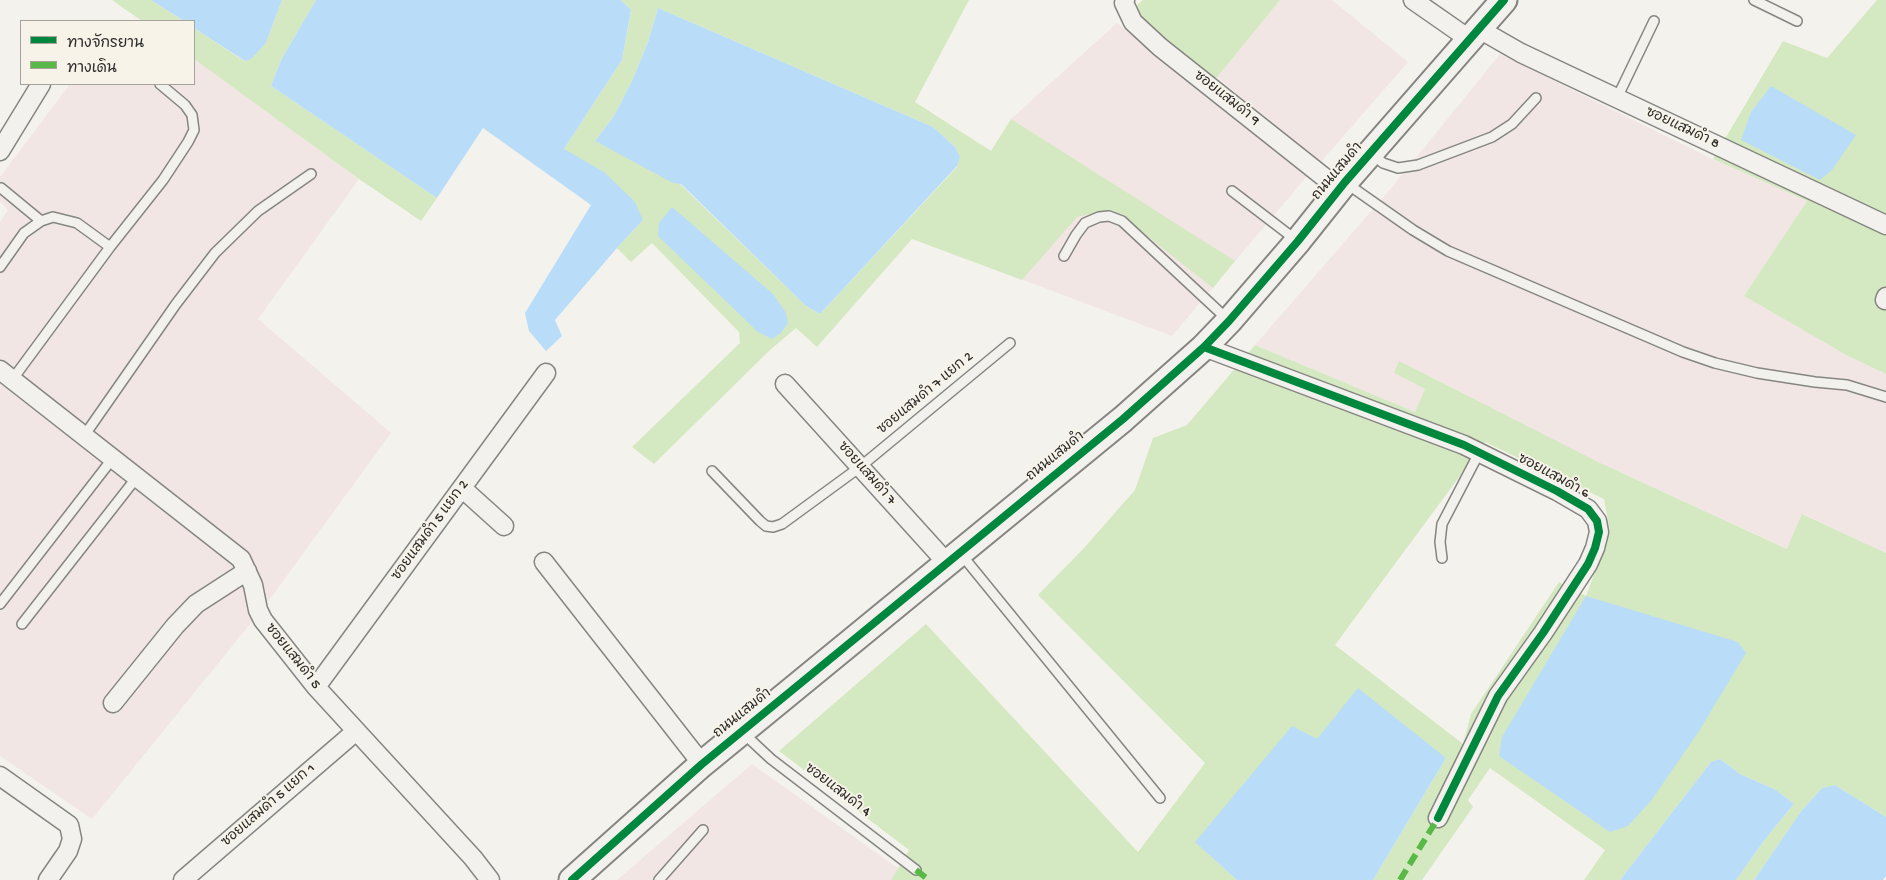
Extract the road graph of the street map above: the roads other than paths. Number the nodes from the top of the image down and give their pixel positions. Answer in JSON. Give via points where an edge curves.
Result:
{"nodes":[{"id":1,"x":1125,"y":0,"type":"edge"},
{"id":2,"x":1413,"y":0,"type":"edge"},
{"id":3,"x":1504,"y":0,"type":"edge"},
{"id":4,"x":1754,"y":0,"type":"edge"},
{"id":5,"x":1654,"y":21,"type":"dead end"},
{"id":6,"x":1797,"y":21,"type":"dead end"},
{"id":7,"x":1474,"y":34,"type":"junction"},
{"id":8,"x":40,"y":85,"type":"edge"},
{"id":9,"x":161,"y":85,"type":"edge"},
{"id":10,"x":1536,"y":98,"type":"dead end"},
{"id":11,"x":1616,"y":98,"type":"junction"},
{"id":12,"x":0,"y":150,"type":"edge"},
{"id":13,"x":1370,"y":153,"type":"junction"},
{"id":14,"x":311,"y":174,"type":"dead end"},
{"id":15,"x":1342,"y":186,"type":"junction"},
{"id":16,"x":1,"y":188,"type":"edge"},
{"id":17,"x":1232,"y":191,"type":"dead end"},
{"id":18,"x":41,"y":221,"type":"junction"},
{"id":19,"x":1886,"y":225,"type":"edge"},
{"id":20,"x":1298,"y":241,"type":"junction"},
{"id":21,"x":110,"y":247,"type":"junction"},
{"id":22,"x":1064,"y":256,"type":"dead end"},
{"id":23,"x":0,"y":267,"type":"edge"},
{"id":24,"x":1229,"y":321,"type":"junction"},
{"id":25,"x":1010,"y":343,"type":"dead end"},
{"id":26,"x":1204,"y":347,"type":"junction"},
{"id":27,"x":546,"y":374,"type":"dead end"},
{"id":28,"x":6,"y":375,"type":"edge"},
{"id":29,"x":785,"y":384,"type":"dead end"},
{"id":30,"x":1886,"y":398,"type":"edge"},
{"id":31,"x":84,"y":436,"type":"junction"},
{"id":32,"x":1479,"y":453,"type":"junction"},
{"id":33,"x":113,"y":458,"type":"junction"},
{"id":34,"x":860,"y":467,"type":"junction"},
{"id":35,"x":712,"y":470,"type":"dead end"},
{"id":36,"x":137,"y":476,"type":"junction"},
{"id":37,"x":463,"y":489,"type":"junction"},
{"id":38,"x":504,"y":526,"type":"dead end"},
{"id":39,"x":953,"y":558,"type":"junction"},
{"id":40,"x":1442,"y":558,"type":"dead end"},
{"id":41,"x":544,"y":562,"type":"dead end"},
{"id":42,"x":248,"y":571,"type":"junction"},
{"id":43,"x":0,"y":604,"type":"edge"},
{"id":44,"x":22,"y":624,"type":"dead end"},
{"id":45,"x":316,"y":687,"type":"junction"},
{"id":46,"x":112,"y":703,"type":"dead end"},
{"id":47,"x":355,"y":732,"type":"junction"},
{"id":48,"x":742,"y":732,"type":"junction"},
{"id":49,"x":702,"y":764,"type":"junction"},
{"id":50,"x":0,"y":776,"type":"edge"},
{"id":51,"x":1160,"y":798,"type":"dead end"},
{"id":52,"x":1438,"y":818,"type":"dead end"},
{"id":53,"x":703,"y":830,"type":"dead end"},
{"id":54,"x":916,"y":870,"type":"dead end"},
{"id":55,"x":582,"y":875,"type":"edge"},
{"id":56,"x":48,"y":880,"type":"edge"},
{"id":57,"x":183,"y":880,"type":"edge"},
{"id":58,"x":490,"y":880,"type":"edge"},
{"id":59,"x":659,"y":880,"type":"edge"}],
"edges":[{"from":1,"to":15,"type":"street","name":"ซอยแสมดำ 9","via":[[1133,22],[1160,47]]},
{"from":2,"to":7,"type":"street","name":"ซอยแสมดำ 8"},
{"from":3,"to":7,"type":"street","name":"ถนนแสมดำ"},
{"from":4,"to":6,"type":"lane"},
{"from":5,"to":11,"type":"lane"},
{"from":7,"to":11,"type":"street","name":"ซอยแสมดำ 8"},
{"from":7,"to":13,"type":"street","name":"ถนนแสมดำ"},
{"from":8,"to":12,"type":"street"},
{"from":9,"to":21,"type":"lane","via":[[189,110],[194,130],[163,180]]},
{"from":10,"to":13,"type":"lane","via":[[1512,124],[1492,137],[1418,165],[1398,168],[1383,163]]},
{"from":11,"to":19,"type":"street","name":"ซอยแสมดำ 8"},
{"from":13,"to":15,"type":"street","name":"ถนนแสมดำ"},
{"from":14,"to":31,"type":"lane","via":[[258,211],[215,253]]},
{"from":15,"to":20,"type":"street","name":"ถนนแสมดำ"},
{"from":15,"to":30,"type":"lane","via":[[1448,251],[1683,352],[1748,371],[1847,385]]},
{"from":16,"to":18,"type":"lane"},
{"from":17,"to":20,"type":"lane"},
{"from":18,"to":21,"type":"lane","via":[[53,217],[78,223]]},
{"from":18,"to":23,"type":"lane","via":[[24,233]]},
{"from":20,"to":24,"type":"street","name":"ถนนแสมดำ"},
{"from":21,"to":28,"type":"lane"},
{"from":22,"to":24,"type":"lane","via":[[1085,223],[1109,216],[1122,221]]},
{"from":24,"to":26,"type":"street","name":"ถนนแสมดำ"},
{"from":25,"to":34,"type":"lane","name":"ซอยแสมดำ 7 แยก 2"},
{"from":26,"to":32,"type":"street","name":"ซอยแสมดำ 6"},
{"from":26,"to":39,"type":"street","name":"ถนนแสมดำ","via":[[1123,419]]},
{"from":27,"to":37,"type":"street","name":"ซอยแสมดำ 5 แยก 2"},
{"from":28,"to":31,"type":"street","name":"ซอยแสมดำ 5"},
{"from":29,"to":34,"type":"street","name":"ซอยแสมดำ 7"},
{"from":31,"to":33,"type":"street","name":"ซอยแสมดำ 5"},
{"from":32,"to":40,"type":"lane","via":[[1442,524]]},
{"from":32,"to":52,"type":"street","name":"ซอยแสมดำ 6","via":[[1588,509],[1600,532],[1588,564],[1498,696]]},
{"from":33,"to":36,"type":"street","name":"ซอยแสมดำ 5"},
{"from":33,"to":43,"type":"lane"},
{"from":34,"to":35,"type":"lane","name":"ซอยแสมดำ 7 แยก 2","via":[[782,524],[773,527],[760,521]]},
{"from":34,"to":39,"type":"street","name":"ซอยแสมดำ 7"},
{"from":36,"to":42,"type":"street","name":"ซอยแสมดำ 5","via":[[241,559]]},
{"from":36,"to":44,"type":"lane"},
{"from":37,"to":38,"type":"street"},
{"from":37,"to":45,"type":"street","name":"ซอยแสมดำ 5 แยก 2"},
{"from":39,"to":48,"type":"street","name":"ถนนแสมดำ"},
{"from":39,"to":51,"type":"lane"},
{"from":41,"to":49,"type":"street"},
{"from":42,"to":45,"type":"street","name":"ซอยแสมดำ 5","via":[[263,620]]},
{"from":42,"to":46,"type":"street","via":[[196,604]]},
{"from":45,"to":47,"type":"street","name":"ซอยแสมดำ 5"},
{"from":47,"to":57,"type":"street","name":"ซอยแสมดำ 5 แยก 1"},
{"from":47,"to":58,"type":"street","name":"ซอยแสมดำ 5"},
{"from":48,"to":49,"type":"street","name":"ถนนแสมดำ"},
{"from":48,"to":54,"type":"lane","name":"ซอยแสมดำ 4","via":[[771,759]]},
{"from":49,"to":55,"type":"street","name":"ถนนแสมดำ"},
{"from":50,"to":56,"type":"street","via":[[69,825],[72,839],[68,851]]},
{"from":53,"to":59,"type":"lane"}]}
